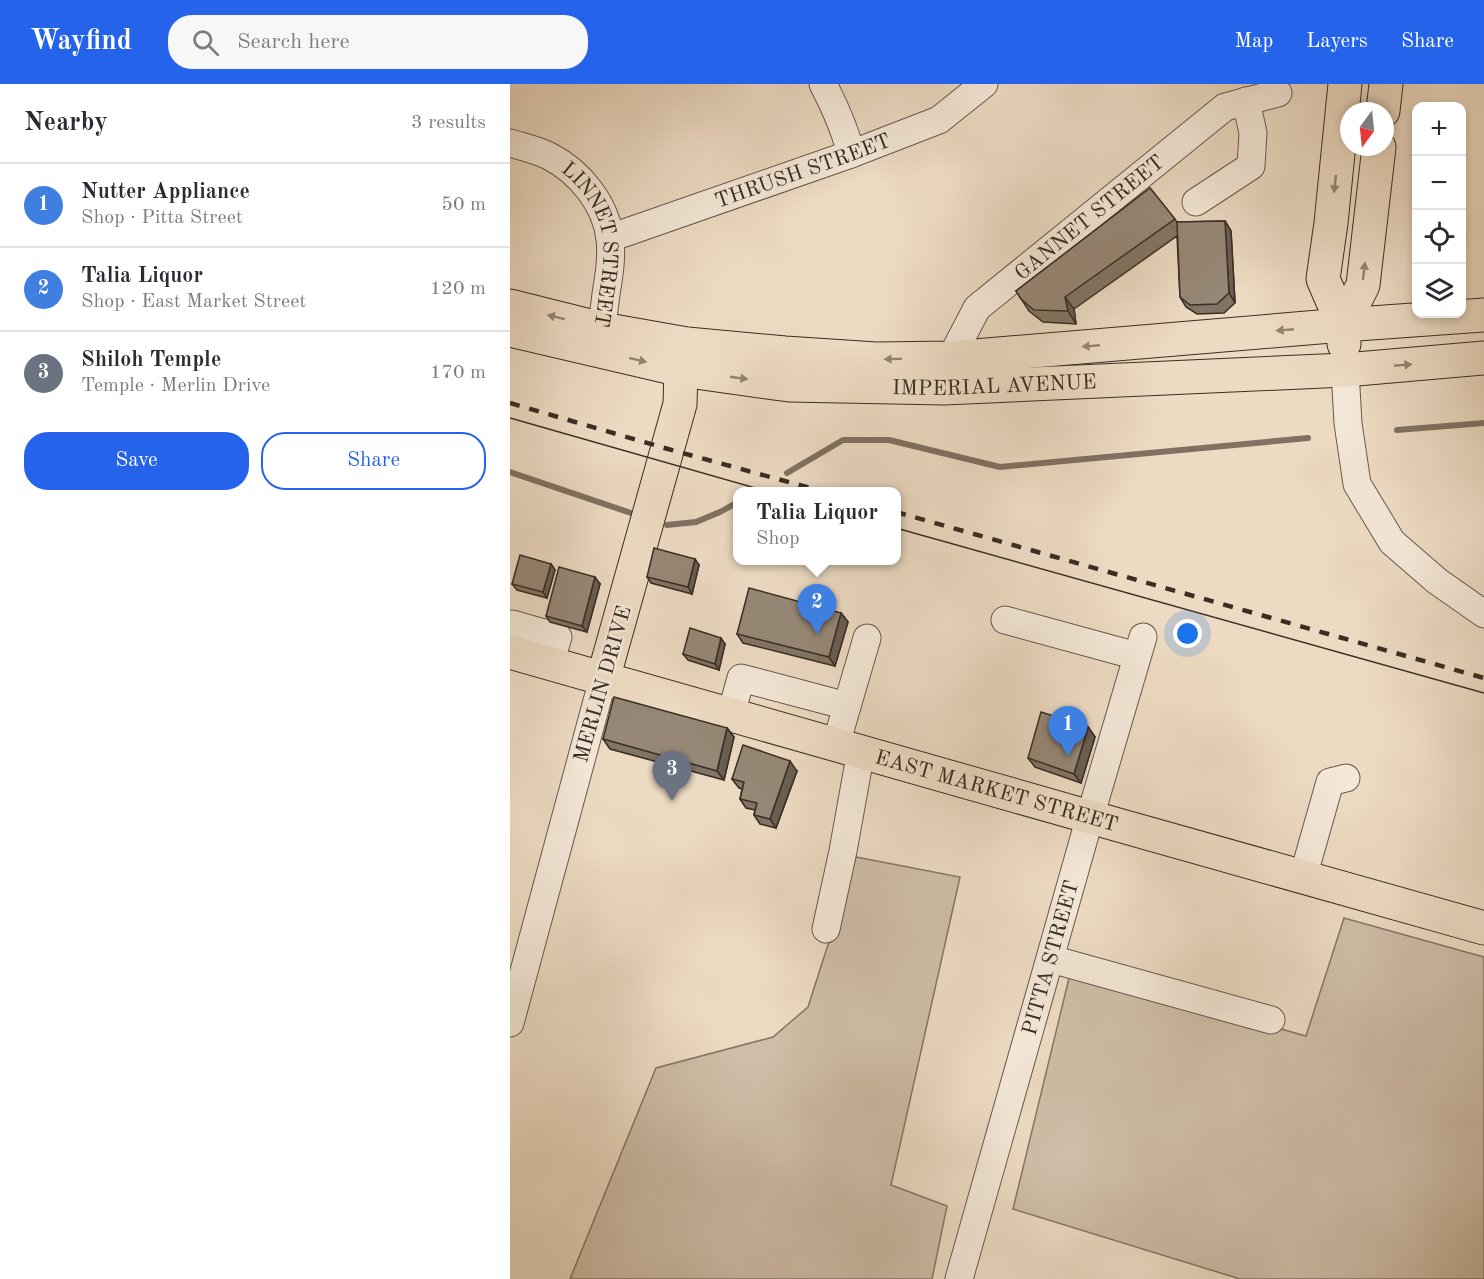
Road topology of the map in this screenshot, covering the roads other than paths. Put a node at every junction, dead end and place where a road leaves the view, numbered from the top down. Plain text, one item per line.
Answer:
1 (823, 84) edge
2 (984, 84) edge
3 (1345, 84) edge
4 (1386, 84) edge
5 (1278, 93) dead end
6 (1384, 102) edge
7 (1236, 104) junction
8 (510, 143) edge
9 (851, 154) junction
10 (1378, 156) edge
11 (1196, 202) dead end
12 (610, 238) junction
13 (510, 306) edge
14 (1484, 315) edge
15 (1343, 325) junction
16 (510, 330) edge
17 (599, 339) junction
18 (684, 357) junction
19 (1484, 358) edge
20 (1345, 369) junction
21 (947, 373) junction
22 (1477, 609) edge
23 (1005, 620) dead end
24 (510, 632) edge
25 (867, 638) dead end
26 (603, 679) junction
27 (847, 706) junction
28 (731, 714) junction
29 (848, 747) junction
30 (1346, 778) dead end
31 (1090, 817) junction
32 (1303, 876) junction
33 (1484, 928) edge
34 (826, 929) dead end
35 (1051, 959) junction
36 (1271, 1020) dead end
37 (510, 1023) edge
38 (960, 1279) edge

1 - 9 street
2 - 9 street, THRUSH STREET
3 -> 15 main road
4 - 6 main road
5 - 7 street, GANNET STREET
7 - 11 street
7 - 21 street, GANNET STREET
8 - 12 street, LINNET STREET
9 - 12 street, THRUSH STREET
15 -> 10 main road
12 - 17 street, LINNET STREET
17 -> 13 main road, IMPERIAL AVENUE
14 - 15 main road, IMPERIAL AVENUE
15 - 20 main road
15 -> 21 main road, IMPERIAL AVENUE
16 - 17 main road, IMPERIAL AVENUE
17 - 18 main road, IMPERIAL AVENUE
18 - 21 main road, IMPERIAL AVENUE
18 - 26 main road, MERLIN DRIVE
20 -> 19 main road, IMPERIAL AVENUE
20 - 21 main road, IMPERIAL AVENUE
20 - 22 street
23 - 31 street, PITTA STREET
24 - 26 main road, EAST MARKET STREET
25 - 27 street
26 - 28 main road, EAST MARKET STREET
26 - 37 street, MERLIN DRIVE
27 - 28 street
27 - 29 street
28 - 29 main road, EAST MARKET STREET
29 - 31 main road, EAST MARKET STREET
29 - 34 street
30 - 32 street
31 - 32 main road, EAST MARKET STREET
31 - 35 street, PITTA STREET
32 - 33 main road, EAST MARKET STREET
35 - 36 street
35 - 38 street, PITTA STREET

